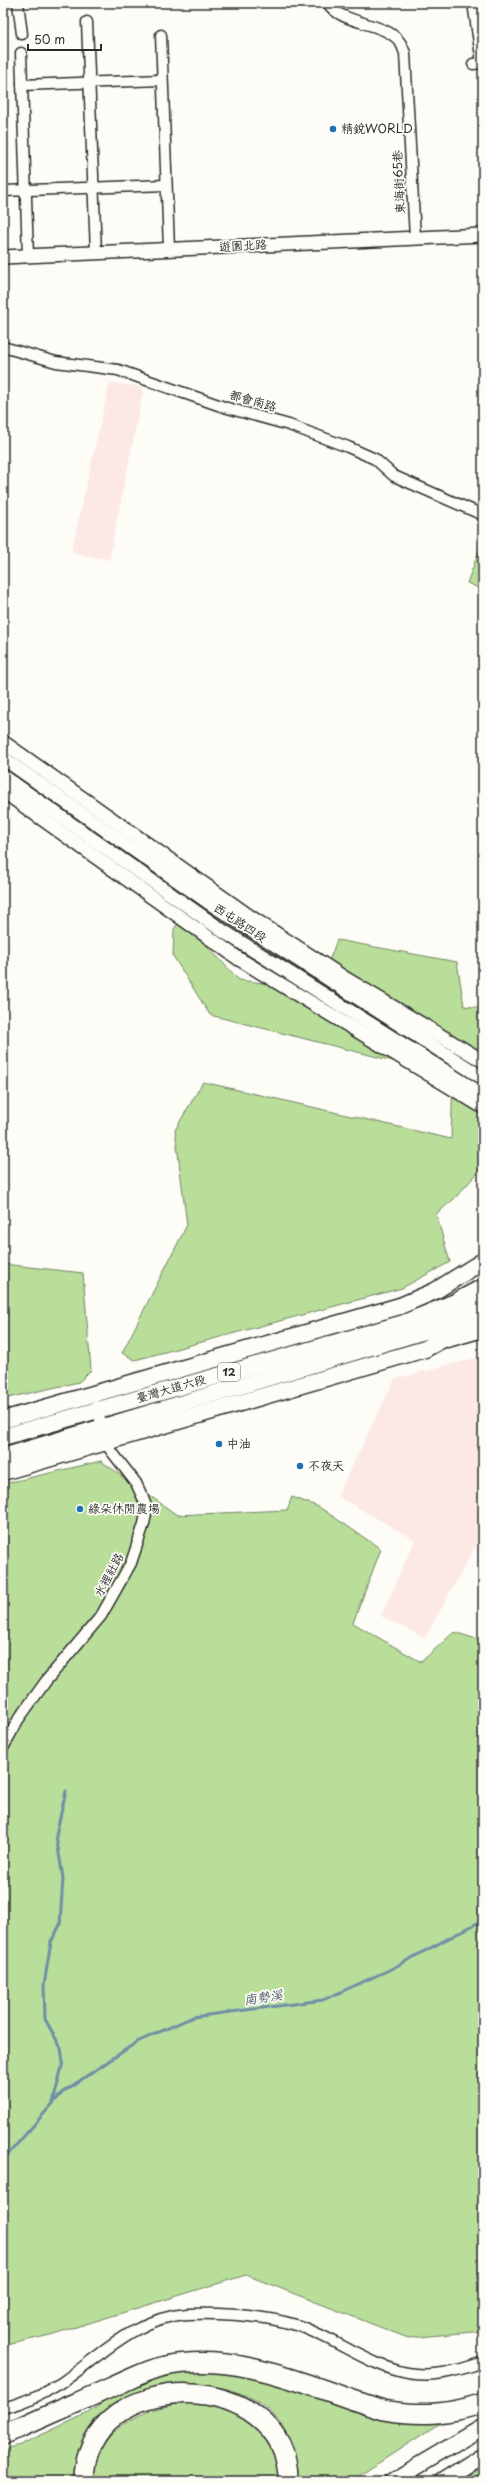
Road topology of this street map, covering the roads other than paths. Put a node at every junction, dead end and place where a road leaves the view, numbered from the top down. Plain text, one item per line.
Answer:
1 (18, 3) edge
2 (328, 3) edge
3 (473, 3) edge
4 (87, 22) dead end
5 (22, 34) dead end
6 (161, 35) dead end
7 (21, 53) dead end
8 (473, 64) dead end
9 (162, 80) junction
10 (90, 83) junction
11 (22, 85) junction
12 (166, 185) junction
13 (93, 188) junction
14 (26, 190) junction
15 (3, 191) edge
16 (483, 234) edge
17 (414, 238) junction
18 (169, 249) junction
19 (96, 253) junction
20 (28, 256) junction
21 (3, 257) edge
22 (3, 347) edge
23 (483, 515) edge
24 (3, 742) edge
25 (3, 758) edge
26 (3, 776) edge
27 (3, 791) edge
28 (252, 918) junction
29 (223, 931) junction
30 (306, 967) junction
31 (294, 991) junction
32 (483, 1061) edge
33 (483, 1078) edge
34 (483, 1095) edge
35 (483, 1107) edge
36 (483, 1261) edge
37 (483, 1287) edge
38 (483, 1300) edge
39 (483, 1317) edge
40 (483, 1332) edge
41 (425, 1349) junction
42 (95, 1403) junction
43 (3, 1420) edge
44 (104, 1436) junction
45 (3, 1437) edge
46 (3, 1456) edge
47 (3, 1472) edge
48 (3, 1748) edge
49 (483, 2362) edge
50 (483, 2403) edge
51 (3, 2408) edge
52 (483, 2428) edge
53 (3, 2434) edge
54 (483, 2455) edge
55 (84, 2481) edge
56 (288, 2481) edge
57 (392, 2481) edge
58 (442, 2481) edge

1 - 5 street
2 - 17 street, 東海街65巷
3 - 8 street
4 - 10 street
6 - 9 street
7 - 11 street
9 - 10 street
9 - 12 street
10 - 11 street
10 - 13 street
11 - 14 street
12 - 13 street
12 - 18 street
13 - 14 street
13 - 19 street
14 - 15 street
14 - 20 street
16 - 17 street, 遊園北路
17 - 18 street, 遊園北路
18 - 19 street, 遊園北路
19 - 20 street, 遊園北路
20 - 21 street, 遊園北路
22 - 23 street, 都會南路
24 - 28 street, 西屯路四段
25 - 30 street, 西屯路四段
26 - 29 street, 西屯路四段
27 - 31 street
28 - 30 street
28 - 32 street, 西屯路四段
29 - 31 street
29 - 34 street, 西屯路四段
30 - 33 street, 西屯路四段
31 - 35 street
36 - 42 main road, 臺灣大道六段 / 12
37 - 42 main road, 臺灣大道六段 / 12
38 - 44 main road, 臺灣大道六段 / 12
39 - 41 main road, 12
40 - 41 street
41 - 44 main road, 臺灣大道六段 / 12
42 - 43 main road, 臺灣大道六段 / 12
42 - 44 street, 水裡社路
42 - 45 main road, 臺灣大道六段 / 12
44 - 46 main road, 臺灣大道六段 / 12
44 - 47 main road, 臺灣大道六段 / 12
44 - 48 street, 水裡社路
49 - 51 street
50 - 53 highway
52 - 57 main road
54 - 58 main road
55 - 56 highway

